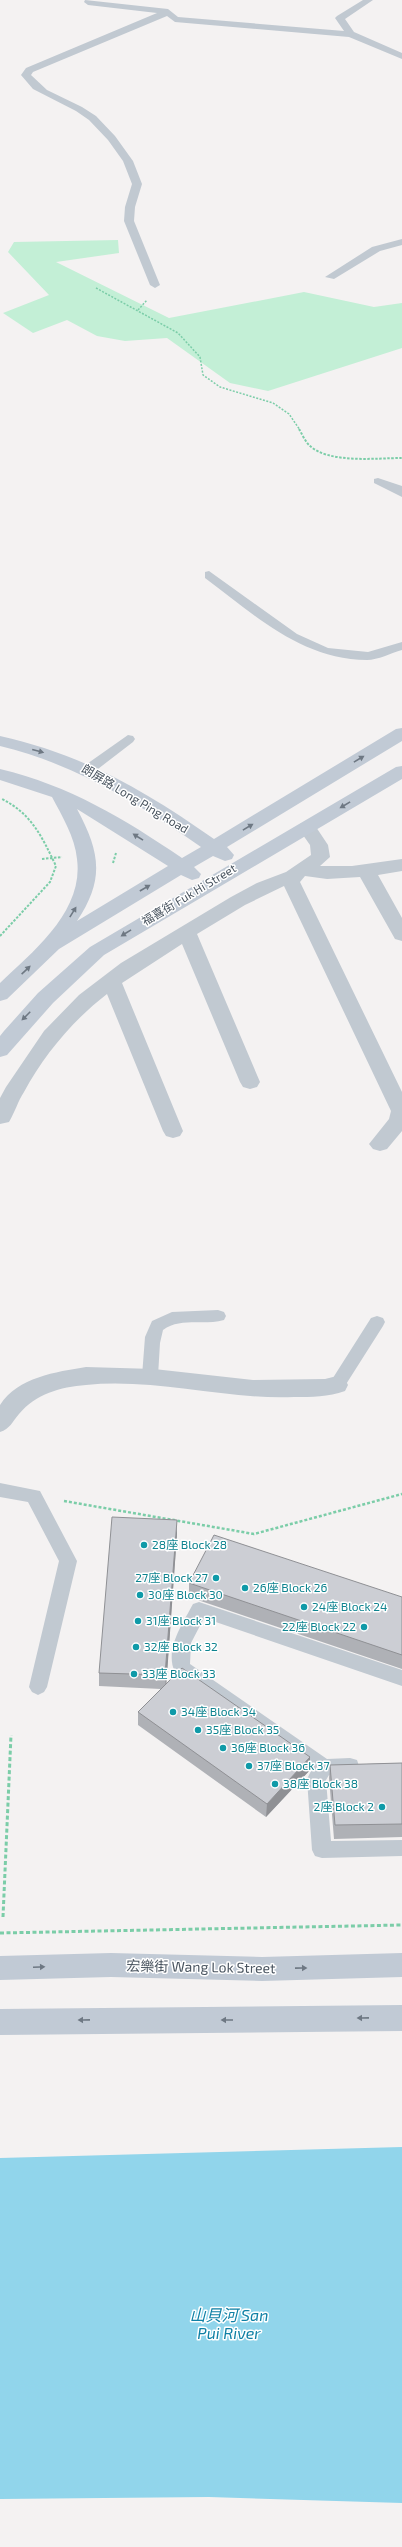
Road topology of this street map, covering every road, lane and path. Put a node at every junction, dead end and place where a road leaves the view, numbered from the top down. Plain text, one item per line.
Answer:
1 (369, 0) edge
2 (88, 2) dead end
3 (168, 12) junction
4 (351, 34) junction
5 (402, 56) edge
6 (402, 242) edge
7 (330, 277) dead end
8 (155, 285) dead end
9 (96, 288) dead end
10 (402, 458) edge
11 (378, 481) dead end
12 (402, 494) edge
13 (209, 575) dead end
14 (402, 646) edge
15 (402, 732) edge
16 (128, 739) dead end
17 (0, 741) edge
18 (89, 769) junction
19 (402, 771) edge
20 (0, 774) edge
21 (59, 793) junction
22 (0, 798) edge
23 (307, 828) junction
24 (214, 847) junction
25 (61, 857) dead end
26 (52, 858) junction
27 (42, 859) dead end
28 (240, 865) junction
29 (402, 865) edge
30 (182, 867) junction
31 (367, 872) junction
32 (298, 873) junction
33 (207, 885) junction
34 (187, 933) junction
35 (402, 935) edge
36 (0, 936) edge
37 (52, 945) junction
38 (111, 981) junction
39 (0, 994) edge
40 (0, 1050) edge
41 (250, 1082) dead end
42 (2, 1117) dead end
43 (173, 1131) dead end
44 (380, 1144) dead end
45 (218, 1316) dead end
46 (377, 1322) dead end
47 (150, 1376) junction
48 (336, 1385) joint
49 (0, 1423) edge
50 (0, 1490) edge
51 (402, 1494) edge
52 (34, 1496) junction
53 (402, 1678) edge
54 (38, 1687) dead end
55 (11, 1735) dead end
56 (371, 1766) edge
57 (324, 1767) junction
58 (402, 1848) edge
59 (3, 1917) dead end
60 (402, 1925) edge
61 (0, 1933) edge
62 (402, 1965) edge
63 (0, 1968) edge
64 (402, 2018) edge
65 (0, 2022) edge

1 - 4 lane
2 - 3 lane
3 - 4 lane
3 - 8 lane
4 - 5 lane
6 - 7 lane
9 - 10 path
11 - 12 lane
13 - 14 lane
24 -> 15 main road
16 - 18 lane
17 -> 18 main road, 朗屏路 Long Ping Road
18 - 24 main road, 朗屏路 Long Ping Road
19 -> 23 main road, 福喜街 Fuk Hi Street
20 - 21 main road
30 -> 21 main road
37 -> 21 main road
22 - 26 path
23 - 28 main road, 福喜街 Fuk Hi Street
23 - 32 street
24 - 28 main road, 朗屏路 Long Ping Road
24 - 30 main road
25 - 26 path
26 - 27 path
26 - 36 path
28 - 33 main road, 福喜街 Fuk Hi Street
29 - 31 street
30 - 33 main road
37 -> 30 main road
31 - 32 street
31 - 35 street
32 - 34 street
32 - 44 street
33 -> 40 main road, 福喜街 Fuk Hi Street
34 - 38 street
34 - 41 street
39 -> 37 main road
38 - 42 street
38 - 43 street
45 - 47 lane
46 - 48 lane
47 - 48 street
47 - 49 street
50 - 52 lane
51 - 52 path
52 - 54 lane
53 - 57 lane
55 - 59 path
56 - 57 lane
57 - 58 lane
60 - 61 path
63 -> 62 main road, 宏樂街 Wang Lok Street
64 -> 65 main road

